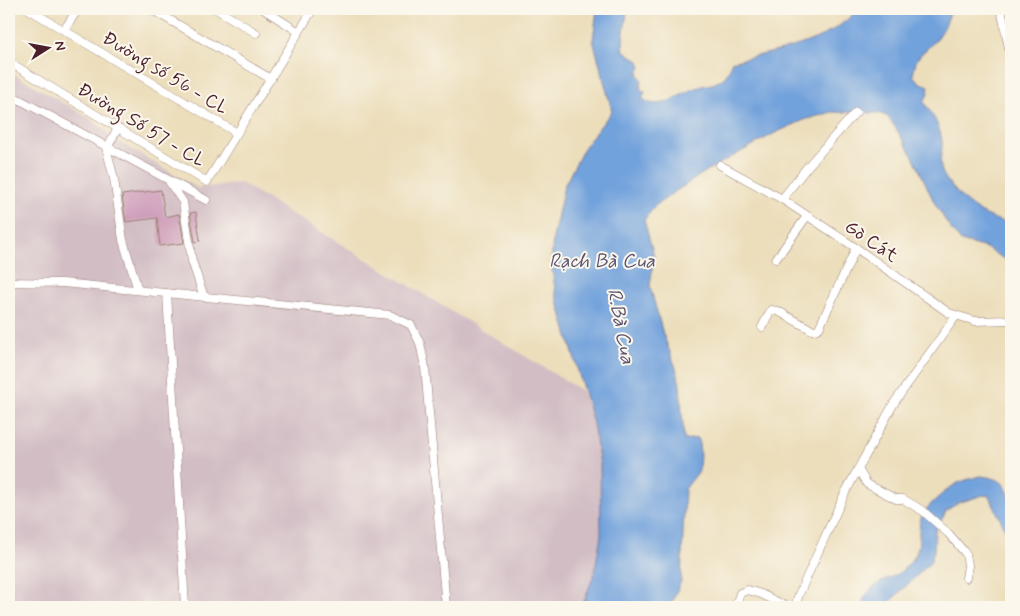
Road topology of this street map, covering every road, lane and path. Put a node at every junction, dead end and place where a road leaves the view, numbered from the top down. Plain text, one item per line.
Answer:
1 (28, 9) edge
2 (78, 9) edge
3 (151, 9) edge
4 (216, 9) edge
5 (263, 9) edge
6 (313, 9) edge
7 (1002, 12) edge
8 (1011, 14) edge
9 (64, 30) junction
10 (299, 32) junction
11 (256, 33) dead end
12 (1011, 58) edge
13 (9, 62) edge
14 (271, 79) junction
15 (9, 94) edge
16 (856, 112) dead end
17 (118, 128) junction
18 (237, 133) junction
19 (106, 147) junction
20 (720, 165) dead end
21 (169, 181) junction
22 (782, 199) junction
23 (206, 200) dead end
24 (807, 216) junction
25 (856, 248) junction
26 (776, 259) dead end
27 (9, 282) edge
28 (138, 290) junction
29 (167, 293) junction
30 (204, 297) junction
31 (956, 316) junction
32 (1011, 320) edge
33 (762, 327) dead end
34 (858, 470) junction
35 (966, 578) dead end
36 (185, 607) edge
37 (446, 607) edge
38 (735, 607) edge
39 (788, 607) edge
40 (795, 607) edge

1 - 9 street, Đường số 56 - CL
2 - 9 street
3 - 14 street
4 - 11 street
5 - 10 street
6 - 10 street
7 - 8 street
7 - 12 street
9 - 18 street, Đường số 56 - CL
10 - 14 street
13 - 17 street, Đường Số 57 - CL
14 - 18 street
15 - 19 street
16 - 22 street
17 - 18 street, Đường Số 57 - CL
17 - 19 street
19 - 21 street
19 - 28 street
20 - 22 street, Gò Cát
21 - 23 street
21 - 30 street
22 - 24 street, Gò Cát
24 - 25 street, Gò Cát
24 - 26 street
25 - 31 street, Gò Cát
25 - 33 street
27 - 28 street
28 - 29 street
29 - 30 street
29 - 36 street
30 - 37 street
31 - 32 street, Gò Cát
31 - 34 street
34 - 35 street
34 - 40 street
38 - 39 street

